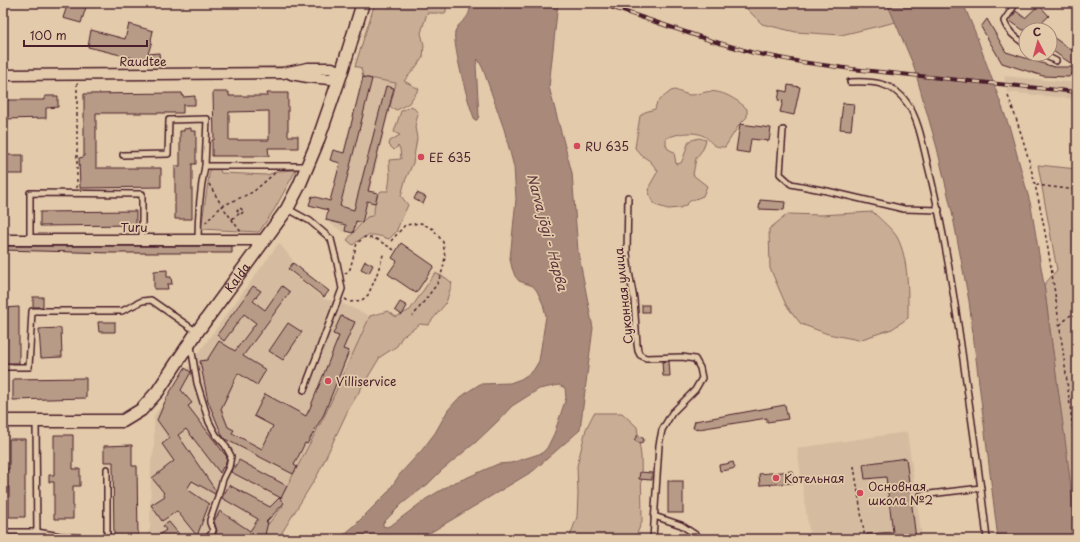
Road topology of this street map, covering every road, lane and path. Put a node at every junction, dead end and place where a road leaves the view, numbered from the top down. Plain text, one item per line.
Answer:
1 (363, 3) edge
2 (1016, 3) edge
3 (1018, 39) edge
4 (341, 74) junction
5 (3, 75) edge
6 (77, 75) junction
7 (850, 82) dead end
8 (1008, 96) dead end
9 (783, 130) dead end
10 (123, 155) dead end
11 (204, 166) junction
12 (278, 166) junction
13 (307, 166) junction
14 (202, 179) junction
15 (1036, 185) junction
16 (1077, 190) edge
17 (77, 194) junction
18 (628, 197) dead end
19 (222, 206) junction
20 (287, 209) junction
21 (939, 210) junction
22 (240, 213) dead end
23 (232, 219) junction
24 (198, 236) junction
25 (3, 240) edge
26 (30, 240) junction
27 (142, 240) junction
28 (243, 240) junction
29 (265, 240) junction
30 (390, 241) dead end
31 (396, 251) dead end
32 (384, 252) dead end
33 (340, 277) junction
34 (340, 297) junction
35 (1077, 309) edge
36 (413, 316) dead end
37 (1060, 325) junction
38 (197, 332) junction
39 (190, 343) junction
40 (3, 367) edge
41 (304, 390) dead end
42 (3, 421) edge
43 (36, 421) junction
44 (1077, 460) edge
45 (854, 466) dead end
46 (107, 469) dead end
47 (981, 488) junction
48 (921, 494) dead end
49 (654, 516) junction
50 (3, 532) edge
51 (37, 532) junction
52 (74, 538) edge
53 (37, 539) edge
54 (207, 539) edge
55 (653, 539) edge
56 (702, 539) edge
57 (865, 539) edge
58 (987, 539) edge

1 - 4 street, Kalda
2 - 3 lane
4 - 6 street, Raudtee
4 - 13 street, Kalda
5 - 6 street, Raudtee
6 - 17 path
7 - 21 lane
8 - 15 path
9 - 21 lane
10 - 11 lane
11 - 12 lane
11 - 14 lane
12 - 13 lane
12 - 19 path
13 - 20 street, Kalda
14 - 19 path
14 - 24 lane
15 - 16 path
15 - 37 path
17 - 26 lane
17 - 27 lane
18 - 49 lane, Суконная улица
19 - 23 path
19 - 24 path
20 - 29 street, Kalda
20 - 33 lane
21 - 47 lane
22 - 23 path
23 - 28 path
24 - 27 street, Turu
24 - 28 street, Turu
25 - 26 street, Turu
26 - 27 street, Turu
28 - 29 street, Turu
29 - 38 street, Kalda
30 - 36 path
31 - 33 path, bridge
32 - 34 path
33 - 34 lane
34 - 41 lane
35 - 37 path
37 - 44 path
38 - 39 street, Kalda
38 - 40 lane
39 - 43 street, Kalda
39 - 54 lane
42 - 43 street, Kalda
43 - 51 lane
45 - 57 path
46 - 52 lane
47 - 48 lane
47 - 58 lane
49 - 55 lane, Суконная улица
49 - 56 lane
50 - 51 lane
51 - 52 lane
51 - 53 lane

